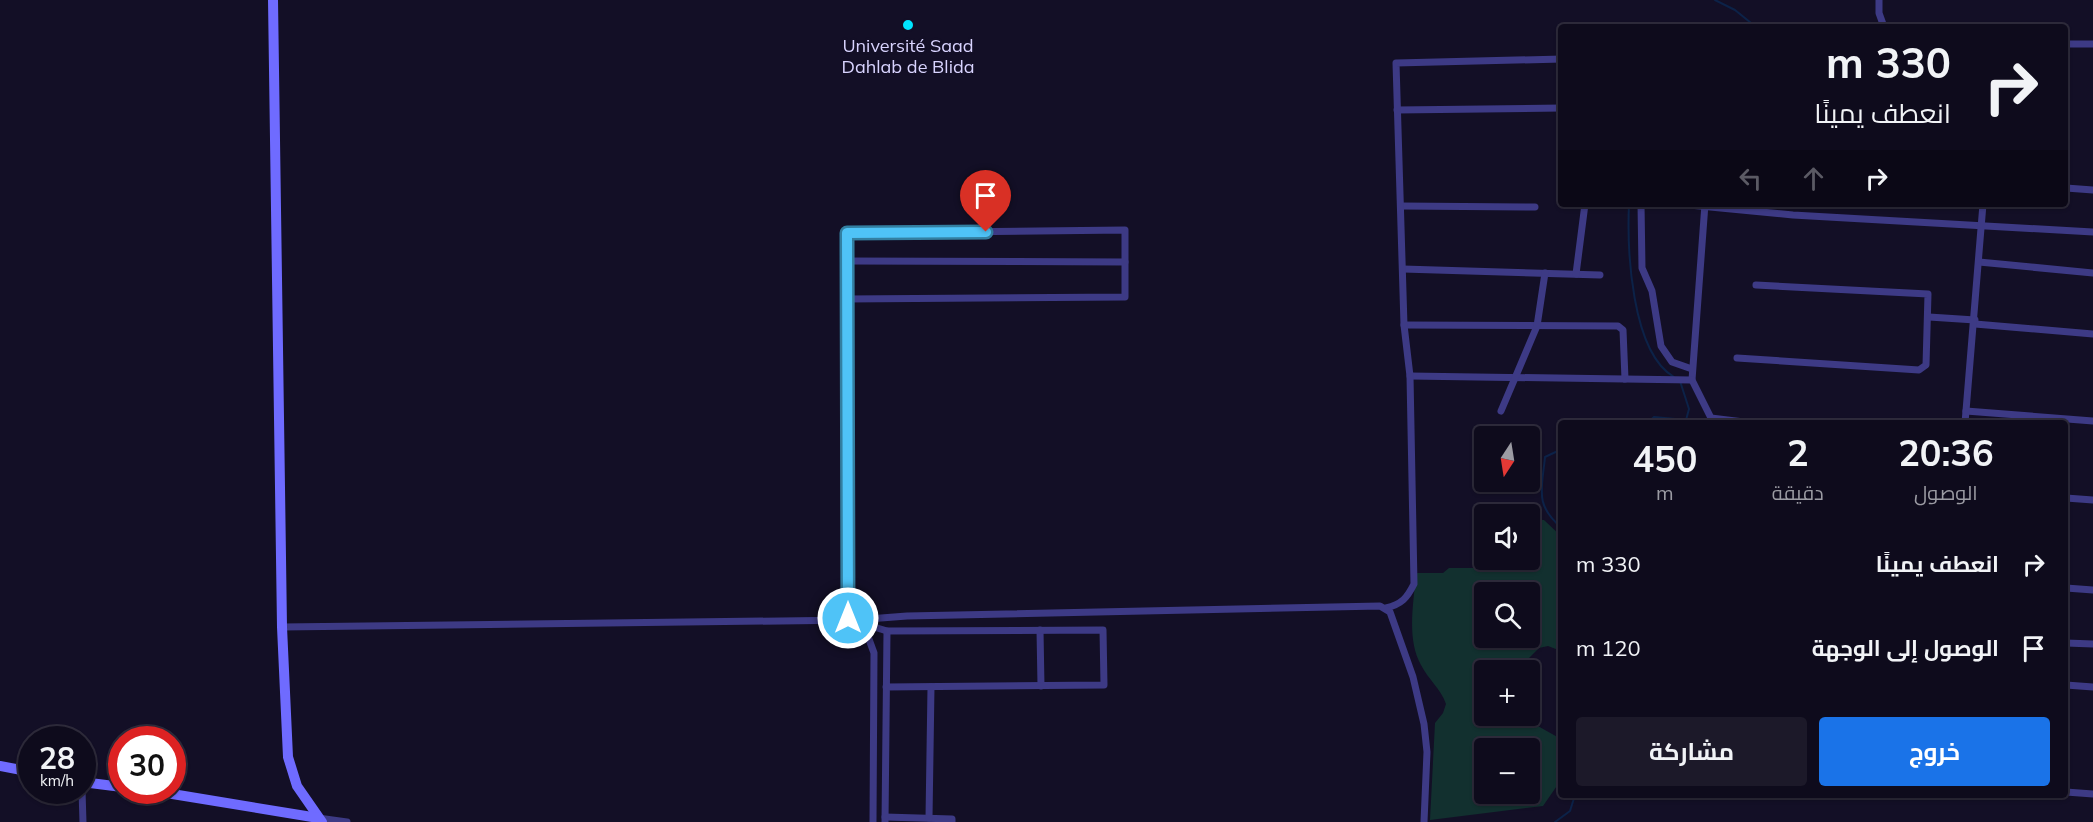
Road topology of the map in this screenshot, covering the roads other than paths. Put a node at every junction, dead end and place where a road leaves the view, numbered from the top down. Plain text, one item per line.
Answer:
1 (273, 0) edge
2 (1879, 0) edge
3 (1883, 24) edge
4 (2068, 44) edge
5 (2093, 44) edge
6 (1558, 59) edge
7 (1558, 108) edge
8 (1397, 110) junction
9 (2068, 188) edge
10 (2093, 190) edge
11 (1401, 206) junction
12 (1535, 207) dead end
13 (1585, 207) edge
14 (1641, 207) edge
15 (1704, 207) edge
16 (1729, 207) edge
17 (1983, 207) edge
18 (1981, 227) junction
19 (2093, 232) edge
20 (847, 261) junction
21 (1125, 262) junction
22 (1979, 262) junction
23 (1402, 269) junction
24 (1545, 273) junction
25 (2093, 273) edge
26 (1576, 274) junction
27 (1600, 275) dead end
28 (1756, 285) dead end
29 (846, 299) junction
30 (1929, 317) junction
31 (1975, 322) junction
32 (1404, 325) junction
33 (1537, 326) junction
34 (2093, 334) edge
35 (1737, 358) dead end
36 (1692, 369) junction
37 (1410, 376) junction
38 (1515, 377) junction
39 (1625, 379) junction
40 (1692, 380) junction
41 (1501, 411) dead end
42 (1966, 411) junction
43 (1727, 420) edge
44 (1965, 420) edge
45 (2093, 421) edge
46 (2068, 498) edge
47 (2093, 500) edge
48 (2068, 588) edge
49 (2093, 590) edge
50 (1386, 608) junction
51 (851, 619) junction
52 (875, 623) junction
53 (282, 627) junction
54 (1040, 630) junction
55 (866, 631) junction
56 (887, 631) junction
57 (2068, 643) edge
58 (2093, 644) edge
59 (2068, 685) edge
60 (1041, 686) junction
61 (886, 687) junction
62 (931, 687) junction
63 (2093, 687) edge
64 (0, 766) edge
65 (18, 769) edge
66 (2068, 792) edge
67 (2093, 794) edge
68 (186, 797) edge
69 (82, 804) edge
70 (929, 818) junction
71 (320, 820) edge
72 (885, 820) edge
73 (83, 822) edge
74 (347, 822) edge
75 (873, 822) edge
76 (952, 822) edge
77 (1424, 822) edge

1 - 53 street
2 - 3 street
4 - 5 street
6 - 8 street
7 - 8 street
8 - 11 street
9 - 10 street
11 - 12 street
11 - 23 street
13 - 26 street
14 - 36 street
15 - 36 street
16 - 18 street
17 - 18 street
18 - 19 street
18 - 22 street
20 - 21 street
20 - 21 street
20 - 29 street
21 - 29 street
22 - 25 street
22 - 31 street
23 - 24 street
23 - 32 street
24 - 26 street
24 - 33 street
26 - 27 street
28 - 30 street
29 - 51 street
30 - 31 street
30 - 35 street
31 - 34 street
31 - 42 street
32 - 33 street
32 - 37 street
33 - 38 street
33 - 39 street
36 - 40 street
37 - 38 street
37 - 50 street
38 - 39 street
38 - 41 street
39 - 40 street
40 - 43 street
42 - 44 street
42 - 45 street
46 - 47 street
48 - 49 street
50 - 52 street
50 - 77 street
51 - 52 street
51 - 53 street
51 - 55 street
52 - 55 street
52 - 56 street
53 - 71 street
54 - 56 street
54 - 60 street
54 - 60 street
55 - 75 street
56 - 61 street
57 - 58 street
59 - 63 street
60 - 62 street
61 - 62 street
61 - 72 street
62 - 70 street
64 - 65 street
66 - 67 street
68 - 71 street
69 - 73 street
70 - 72 street
70 - 76 street
71 - 74 street

